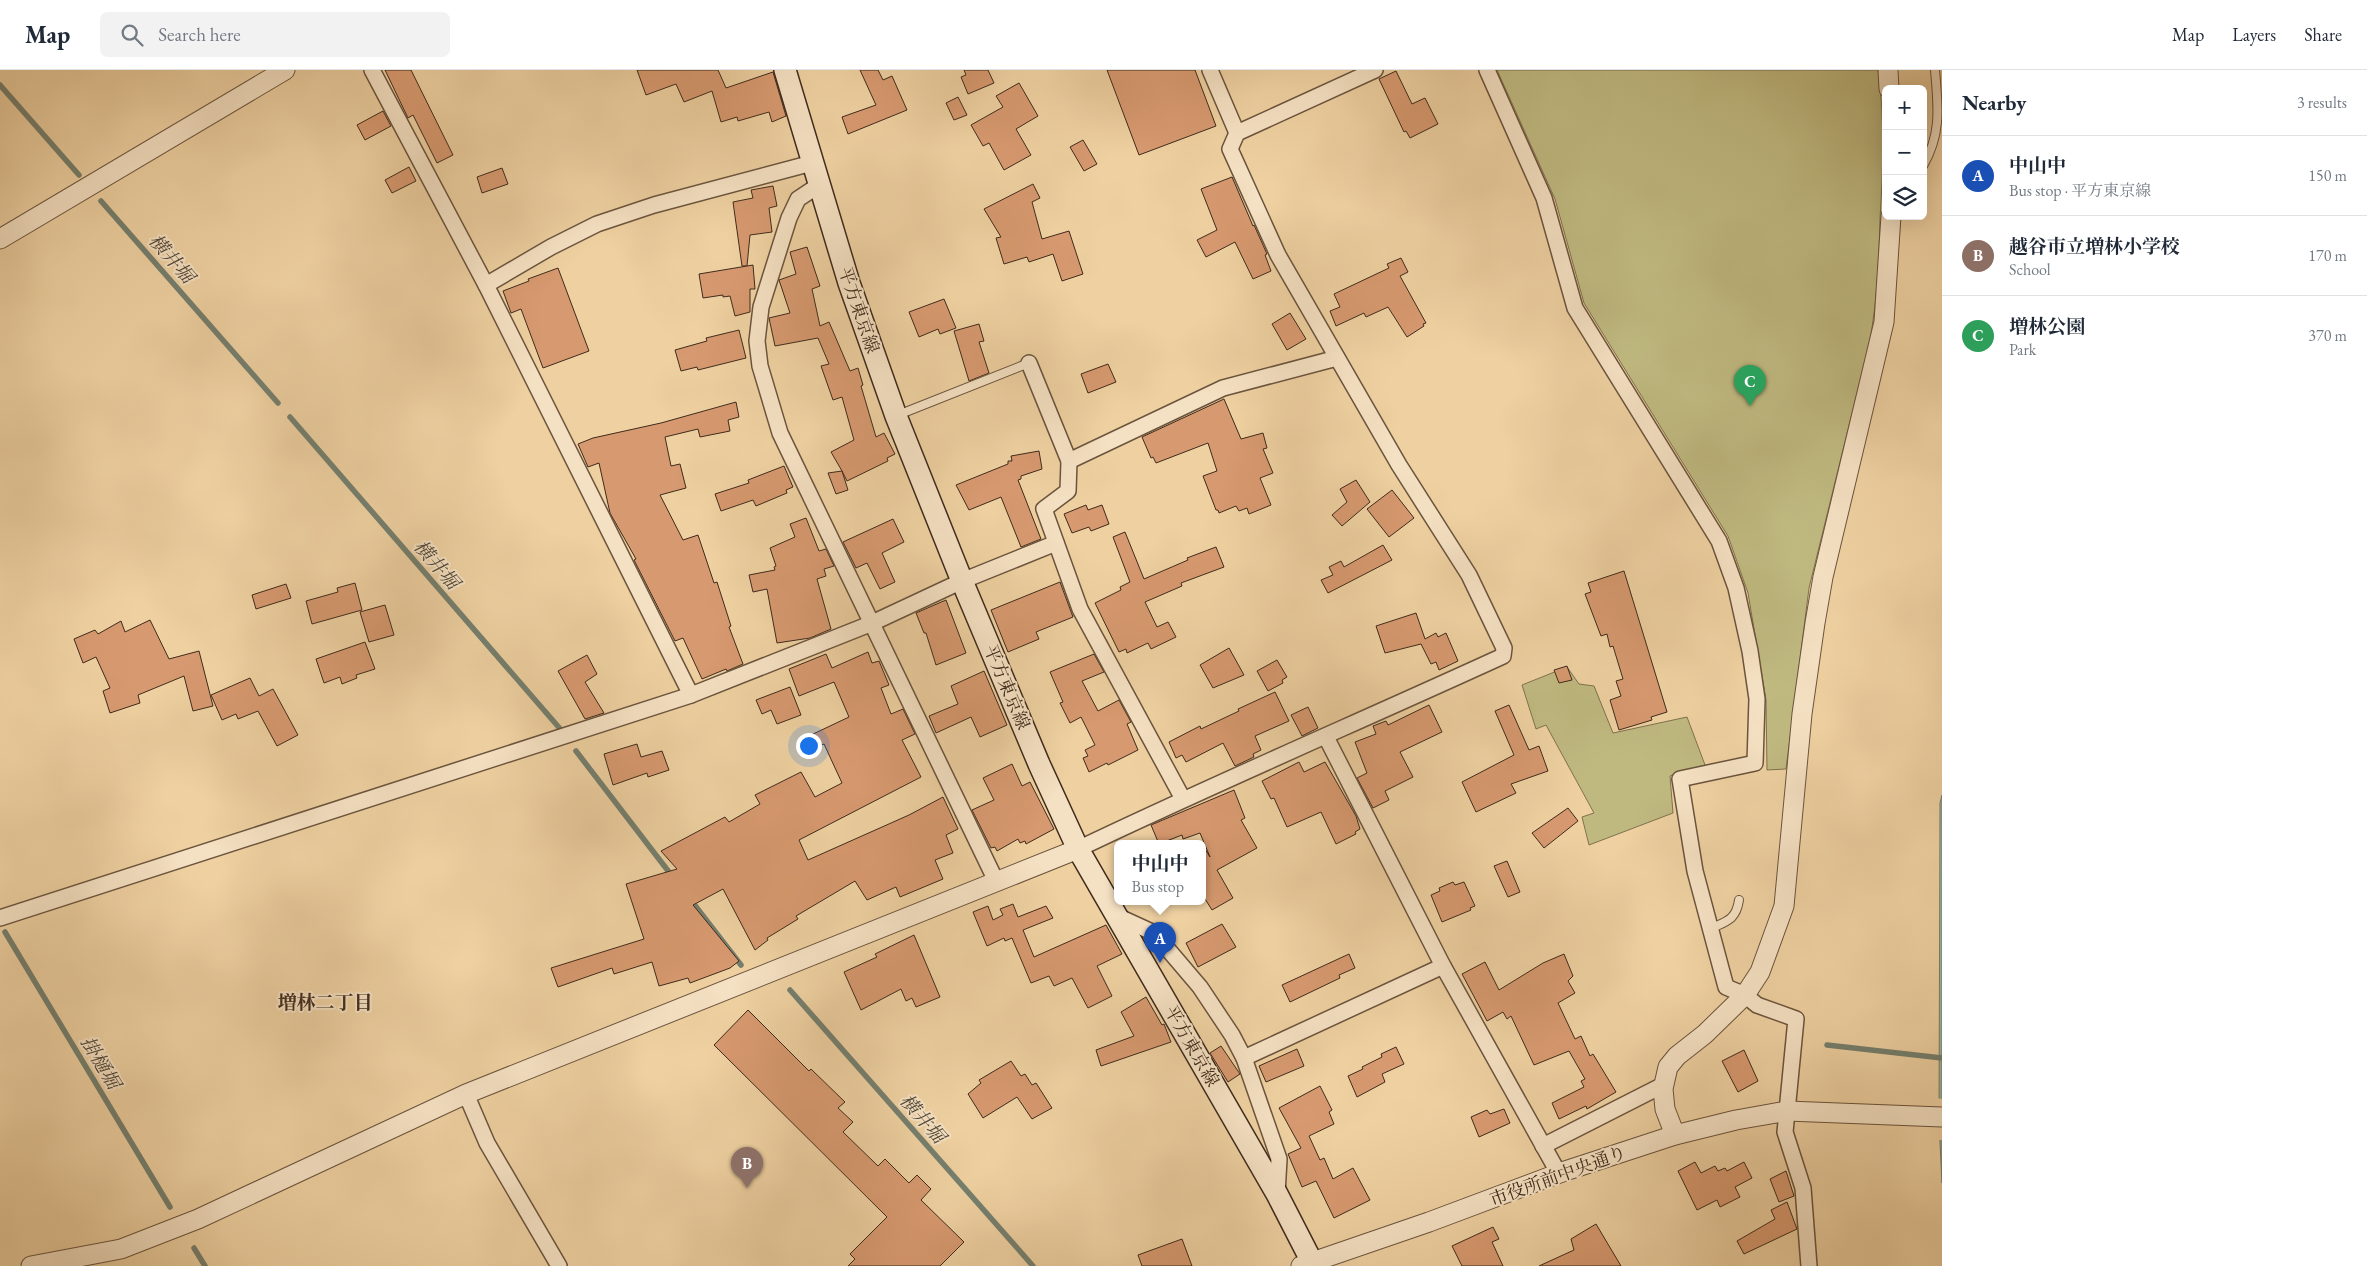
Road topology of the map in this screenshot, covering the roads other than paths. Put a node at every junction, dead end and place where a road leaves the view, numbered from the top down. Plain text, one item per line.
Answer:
1 (285, 70) edge
2 (372, 70) edge
3 (785, 70) edge
4 (1210, 70) edge
5 (1374, 70) edge
6 (1487, 70) edge
7 (1888, 70) edge
8 (1935, 70) edge
9 (1889, 85) edge
10 (1236, 133) junction
11 (1927, 158) edge
12 (812, 163) junction
13 (819, 185) junction
14 (1891, 220) edge
15 (0, 239) edge
16 (486, 285) junction
17 (1337, 358) junction
18 (1029, 363) joint
19 (896, 416) junction
20 (1069, 461) junction
21 (1056, 543) junction
22 (962, 581) junction
23 (870, 624) junction
24 (691, 695) junction
25 (1326, 737) junction
26 (1183, 799) junction
27 (1078, 848) junction
28 (996, 881) junction
29 (1739, 900) dead end
30 (1117, 916) junction
31 (0, 918) edge
32 (1710, 929) junction
33 (1443, 966) junction
34 (1745, 995) junction
35 (1244, 1058) junction
36 (1665, 1084) junction
37 (466, 1094) junction
38 (1787, 1111) junction
39 (1942, 1117) edge
40 (1675, 1135) junction
41 (1543, 1146) junction
42 (1559, 1174) junction
43 (1277, 1194) junction
44 (1309, 1265) edge
45 (31, 1266) edge
46 (559, 1266) edge
47 (1810, 1266) edge

1 - 15 street
2 - 16 street
3 - 12 main road, 平方東京線
4 - 10 street
5 - 10 street
6 - 32 street
7 - 9 street
8 - 11 lane
10 - 17 street
12 - 13 main road, 平方東京線
12 - 16 street
13 - 19 main road, 平方東京線
13 - 23 street
14 - 34 street
16 - 24 street
17 - 20 street
17 - 25 street
18 - 19 lane
18 - 20 street
19 - 22 main road, 平方東京線
20 - 21 street
21 - 22 street
21 - 26 street
22 - 23 street
22 - 27 main road, 平方東京線
23 - 24 street
23 - 28 street
24 - 31 street
25 - 26 street
25 - 33 street
26 - 27 street
27 - 28 street
27 - 30 main road, 平方東京線
28 - 37 street
29 - 32 lane
30 - 35 street
30 - 43 main road, 平方東京線
32 - 34 street
33 - 35 street
33 - 41 street
34 - 36 street
34 - 38 street
35 - 43 street
36 - 40 street
36 - 41 street
37 - 45 street
37 - 46 street
38 - 39 street, 市役所前中央通り
38 - 40 street, 市役所前中央通り
38 - 47 street
40 - 42 street, 市役所前中央通り
41 - 42 street
42 - 44 street, 市役所前中央通り
43 - 44 main road, 平方東京線

